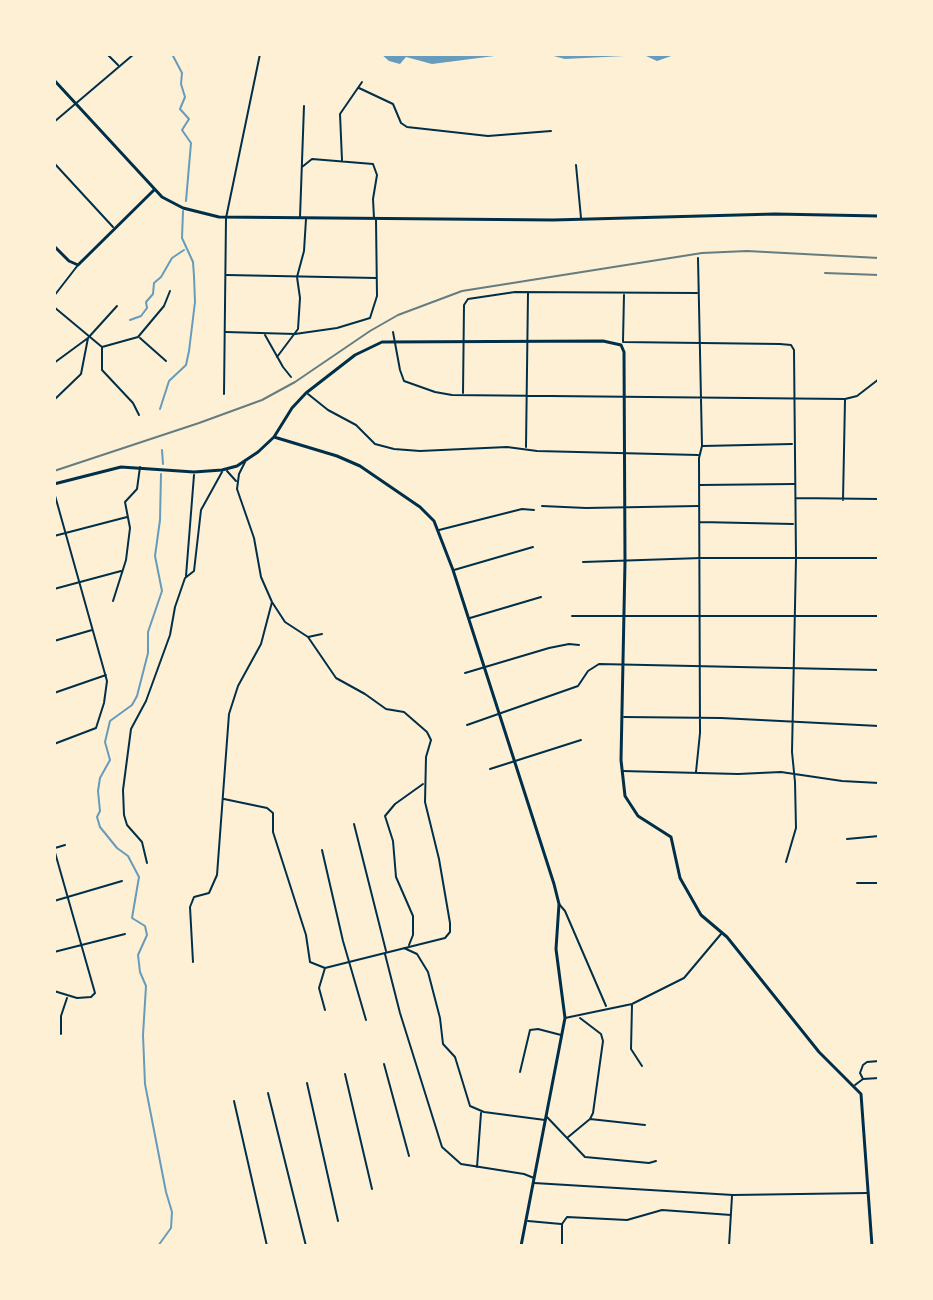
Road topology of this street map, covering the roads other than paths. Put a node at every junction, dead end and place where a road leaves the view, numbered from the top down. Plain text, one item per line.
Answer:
1 (107, 54) edge
2 (134, 54) edge
3 (260, 54) edge
4 (119, 66) junction
5 (54, 80) edge
6 (362, 82) dead end
7 (359, 88) junction
8 (76, 104) junction
9 (304, 106) dead end
10 (54, 122) edge
11 (551, 131) dead end
12 (341, 161) junction
13 (54, 163) edge
14 (576, 165) dead end
15 (302, 167) junction
16 (154, 190) junction
17 (879, 216) edge
18 (226, 218) junction
19 (374, 218) junction
20 (300, 219) junction
21 (306, 219) junction
22 (581, 219) junction
23 (114, 228) junction
24 (54, 246) edge
25 (698, 258) dead end
26 (78, 265) junction
27 (226, 275) junction
28 (297, 277) junction
29 (377, 278) junction
30 (170, 291) dead end
31 (528, 292) junction
32 (624, 293) junction
33 (698, 293) junction
34 (54, 296) edge
35 (117, 306) dead end
36 (54, 307) edge
37 (225, 332) junction
38 (393, 332) dead end
39 (295, 334) junction
40 (265, 335) junction
41 (138, 337) junction
42 (88, 338) junction
43 (395, 340) junction
44 (464, 341) junction
45 (527, 341) junction
46 (698, 342) junction
47 (622, 344) junction
48 (102, 347) junction
49 (277, 357) junction
50 (166, 361) dead end
51 (54, 363) edge
52 (291, 377) dead end
53 (879, 379) edge
54 (306, 393) junction
55 (224, 394) dead end
56 (463, 394) junction
57 (527, 395) junction
58 (624, 396) junction
59 (700, 397) junction
60 (795, 398) junction
61 (845, 399) junction
62 (54, 400) edge
63 (139, 415) dead end
64 (274, 437) junction
65 (794, 444) junction
66 (702, 446) junction
67 (526, 448) junction
68 (624, 453) junction
69 (699, 455) junction
70 (246, 460) junction
71 (140, 467) junction
72 (224, 470) junction
73 (194, 472) junction
74 (237, 482) junction
75 (54, 484) edge
76 (795, 484) junction
77 (700, 485) junction
78 (54, 492) edge
79 (795, 498) junction
80 (879, 499) edge
81 (843, 500) junction
82 (542, 506) dead end
83 (624, 506) junction
84 (699, 506) junction
85 (534, 510) dead end
86 (128, 517) junction
87 (700, 522) junction
88 (795, 524) junction
89 (438, 530) junction
90 (65, 531) junction
91 (54, 536) edge
92 (533, 547) dead end
93 (701, 558) junction
94 (796, 558) junction
95 (879, 558) edge
96 (583, 562) dead end
97 (625, 562) junction
98 (453, 570) junction
99 (122, 571) junction
100 (186, 577) junction
101 (79, 580) junction
102 (54, 589) edge
103 (541, 597) dead end
104 (113, 601) dead end
105 (272, 602) junction
106 (795, 615) junction
107 (572, 616) dead end
108 (700, 616) junction
109 (879, 616) edge
110 (624, 617) junction
111 (469, 619) junction
112 (93, 630) junction
113 (322, 634) dead end
114 (308, 637) junction
115 (54, 641) edge
116 (579, 645) dead end
117 (484, 667) junction
118 (623, 667) junction
119 (699, 668) junction
120 (793, 669) junction
121 (879, 670) edge
122 (465, 673) dead end
123 (107, 674) junction
124 (54, 693) edge
125 (499, 714) junction
126 (623, 717) junction
127 (699, 718) junction
128 (792, 723) junction
129 (467, 725) dead end
130 (879, 726) edge
131 (581, 740) dead end
132 (54, 744) edge
133 (514, 761) junction
134 (490, 769) dead end
135 (622, 771) junction
136 (696, 772) junction
137 (794, 773) junction
138 (879, 783) edge
139 (424, 784) junction
140 (223, 799) junction
141 (354, 824) dead end
142 (879, 836) edge
143 (847, 839) dead end
144 (65, 845) dead end
145 (54, 849) edge
146 (322, 850) dead end
147 (786, 862) dead end
148 (147, 863) dead end
149 (122, 881) dead end
150 (857, 883) dead end
151 (879, 883) edge
152 (68, 897) junction
153 (54, 901) edge
154 (559, 904) junction
155 (722, 933) junction
156 (125, 934) dead end
157 (83, 945) junction
158 (406, 947) junction
159 (54, 952) edge
160 (386, 953) junction
161 (348, 961) junction
162 (193, 962) dead end
163 (325, 968) junction
164 (54, 991) edge
165 (68, 997) junction
166 (632, 1004) junction
167 (607, 1007) junction
168 (325, 1010) dead end
169 (579, 1017) junction
170 (565, 1018) junction
171 (366, 1020) dead end
172 (61, 1034) dead end
173 (562, 1035) junction
174 (879, 1061) edge
175 (384, 1064) dead end
176 (642, 1066) dead end
177 (520, 1072) dead end
178 (345, 1074) dead end
179 (879, 1078) edge
180 (863, 1079) junction
181 (307, 1083) dead end
182 (854, 1085) junction
183 (268, 1093) dead end
184 (234, 1101) dead end
185 (481, 1112) junction
186 (546, 1118) junction
187 (590, 1119) junction
188 (645, 1125) dead end
189 (567, 1138) junction
190 (409, 1156) dead end
191 (656, 1161) dead end
192 (477, 1168) junction
193 (534, 1181) junction
194 (372, 1189) dead end
195 (869, 1193) junction
196 (733, 1195) junction
197 (731, 1215) junction
198 (338, 1221) dead end
199 (526, 1221) junction
200 (562, 1224) junction
201 (267, 1246) edge
202 (306, 1246) edge
203 (521, 1246) edge
204 (562, 1246) edge
205 (729, 1246) edge
206 (872, 1246) edge

1 - 4 street
2 - 4 street
3 - 18 street
4 - 8 street
5 - 8 street
6 - 7 street
7 - 11 street
7 - 12 street
8 - 10 street
8 - 16 street
9 - 15 street
12 - 15 street
12 - 19 street
13 - 23 street
14 - 22 street
15 - 20 street
16 - 18 street
16 - 23 street
17 - 22 street
18 - 20 street
18 - 27 street
19 - 21 street
19 - 22 street
19 - 29 street
20 - 21 street
21 - 28 street
23 - 26 street
24 - 26 street
25 - 33 street
26 - 34 street
27 - 28 street
27 - 37 street
28 - 29 street
28 - 39 street
29 - 39 street
30 - 41 street
31 - 32 street
31 - 44 street
31 - 45 street
32 - 33 street
32 - 47 street
33 - 46 street
35 - 42 street
36 - 42 street
37 - 40 street
37 - 55 street
38 - 43 street
39 - 40 street
39 - 49 street
40 - 49 street
41 - 48 street
41 - 50 street
42 - 48 street
42 - 51 street
42 - 62 street
43 - 44 street
43 - 54 street
43 - 56 street
44 - 45 street
44 - 56 street
45 - 47 street
45 - 57 street
46 - 47 street
46 - 59 street
46 - 60 street
47 - 58 street
48 - 63 street
49 - 52 street
53 - 61 street
54 - 64 street
54 - 67 street
56 - 57 street
57 - 58 street
57 - 67 street
58 - 59 street
58 - 68 street
59 - 60 street
59 - 66 street
60 - 61 street
60 - 65 street
61 - 81 street
64 - 70 street
64 - 89 street
65 - 66 street
65 - 76 street
66 - 69 street
67 - 68 street
68 - 69 street
68 - 83 street
69 - 77 street
70 - 72 street
70 - 74 street
71 - 73 street
71 - 75 street
71 - 86 street
72 - 73 street
72 - 74 street
72 - 100 street
73 - 100 street
74 - 105 street
76 - 77 street
76 - 79 street
77 - 84 street
78 - 90 street
79 - 81 street
79 - 88 street
80 - 81 street
82 - 83 street
83 - 84 street
83 - 97 street
84 - 87 street
85 - 89 street
86 - 90 street
86 - 99 street
87 - 88 street
87 - 93 street
88 - 94 street
89 - 98 street
90 - 91 street
90 - 101 street
92 - 98 street
93 - 94 street
93 - 97 street
93 - 108 street
94 - 95 street
94 - 106 street
96 - 97 street
97 - 110 street
98 - 111 street
99 - 101 street
99 - 104 street
100 - 148 street
101 - 102 street
101 - 112 street
103 - 111 street
105 - 114 street
105 - 140 street
106 - 108 street
106 - 109 street
106 - 120 street
107 - 110 street
108 - 110 street
108 - 119 street
110 - 118 street
111 - 117 street
112 - 115 street
112 - 123 street
113 - 114 street
114 - 139 street
116 - 117 street
117 - 122 street
117 - 125 street
118 - 119 street
118 - 125 street
118 - 126 street
119 - 120 street
119 - 127 street
120 - 121 street
120 - 128 street
123 - 124 street
123 - 132 street
125 - 129 street
125 - 133 street
126 - 127 street
126 - 135 street
127 - 128 street
127 - 136 street
128 - 130 street
128 - 137 street
131 - 133 street
133 - 134 street
133 - 154 street
135 - 136 street
135 - 155 street
136 - 137 street
137 - 138 street
137 - 147 street
139 - 158 street
139 - 158 street
140 - 162 street
140 - 163 street
141 - 160 street
142 - 143 street
144 - 145 street
145 - 152 street
146 - 161 street
149 - 152 street
150 - 151 street
152 - 153 street
152 - 157 street
154 - 167 street
154 - 170 street
155 - 166 street
155 - 182 street
156 - 157 street
157 - 159 street
157 - 165 street
158 - 160 street
158 - 185 street
160 - 161 street
160 - 192 street
161 - 163 street
161 - 171 street
163 - 168 street
164 - 165 street
165 - 172 street
166 - 167 street
166 - 176 street
167 - 169 street
169 - 170 street
169 - 187 street
170 - 173 street
173 - 177 street
173 - 186 street
174 - 180 street
175 - 190 street
178 - 194 street
179 - 180 street
180 - 182 street
181 - 198 street
182 - 195 street
183 - 202 street
184 - 201 street
185 - 186 street
185 - 192 street
186 - 189 street
186 - 193 street
187 - 188 street
187 - 189 street
189 - 191 street
192 - 193 street
193 - 196 street
193 - 199 street
195 - 196 street
195 - 206 street
196 - 197 street
197 - 200 street
197 - 205 street
199 - 200 street
199 - 203 street
200 - 204 street

